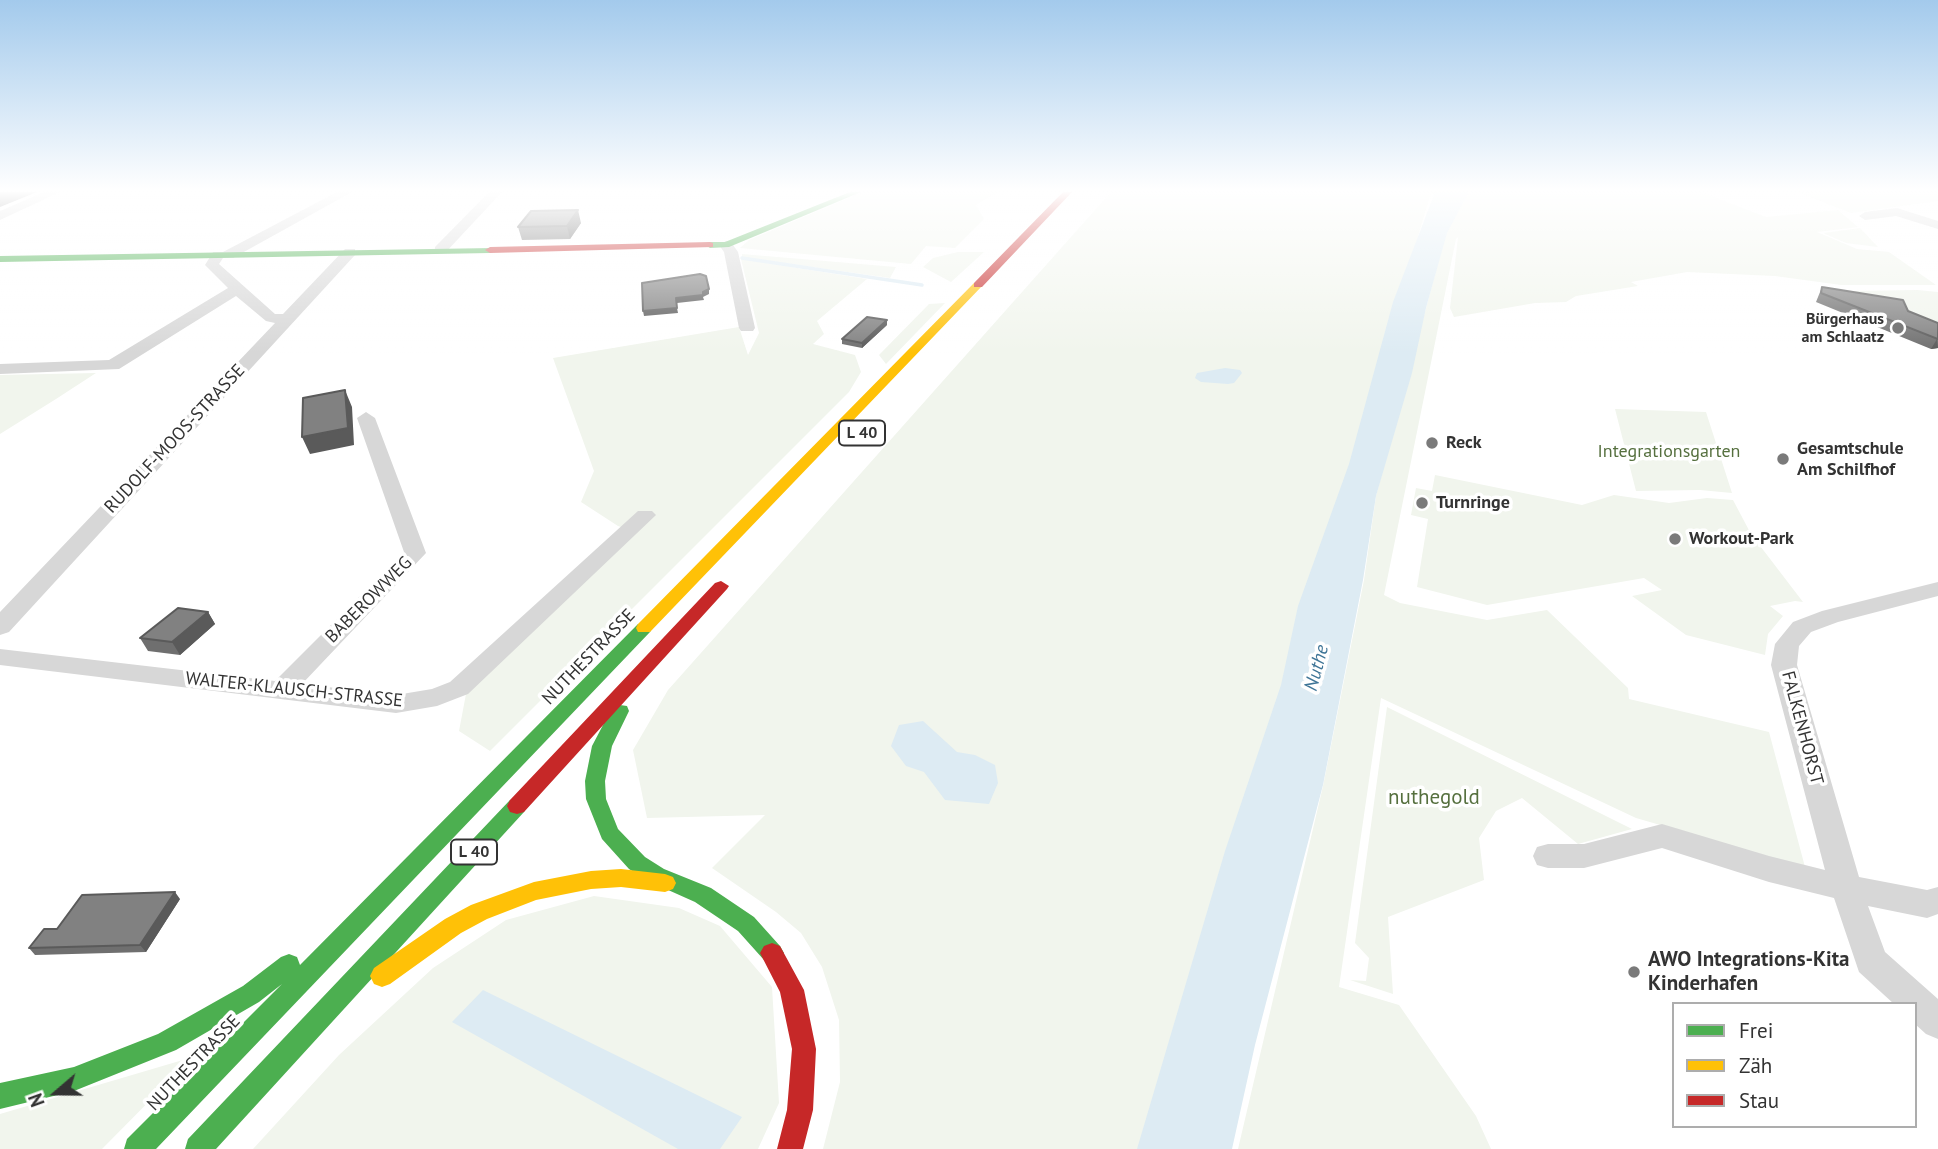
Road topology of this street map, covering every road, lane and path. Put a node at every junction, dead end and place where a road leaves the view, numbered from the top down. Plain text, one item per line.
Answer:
1 (726, 245) edge
2 (241, 246) edge
3 (444, 246) edge
4 (691, 246) edge
5 (1016, 246) edge
6 (1037, 246) edge
7 (440, 250) junction
8 (350, 252) junction
9 (223, 255) junction
10 (0, 259) edge
11 (237, 289) junction
12 (286, 319) junction
13 (747, 328) dead end
14 (959, 328) dead end
15 (0, 369) edge
16 (366, 418) dead end
17 (645, 515) dead end
18 (733, 573) dead end
19 (1938, 589) edge
20 (0, 627) edge
21 (0, 657) edge
22 (638, 675) junction
23 (281, 690) junction
24 (434, 845) junction
25 (1548, 856) dead end
26 (677, 885) junction
27 (1846, 888) junction
28 (1938, 900) edge
29 (1916, 1002) edge
30 (1917, 1003) edge
31 (1938, 1022) edge
32 (310, 1029) junction
33 (0, 1096) edge
34 (137, 1149) edge
35 (198, 1149) edge
36 (790, 1149) edge

1 - 13 street
2 - 9 street
3 - 7 street
4 - 7 main road
5 - 24 main road, NUTHESTRASSE / L 40
6 - 14 main road
7 - 8 main road
8 - 9 main road
8 - 12 street, RUDOLF-MOOS-STRASSE
9 - 10 main road
9 - 11 street
11 - 12 street
11 - 15 street
12 - 20 street, RUDOLF-MOOS-STRASSE
16 - 23 street, BABEROWWEG
17 - 23 street, WALTER-KLAUSCH-STRASSE
18 - 22 main road, L 40
19 - 27 street, FALKENHORST
21 - 23 street, WALTER-KLAUSCH-STRASSE
22 - 26 main road
22 - 32 main road, L 40
24 - 33 main road
24 - 34 main road, NUTHESTRASSE / L 40
25 - 27 street
26 - 32 main road
26 - 36 main road
27 - 28 street
27 - 29 street, FALKENHORST
30 - 31 street, FALKENHORST
32 - 35 main road, L 40

